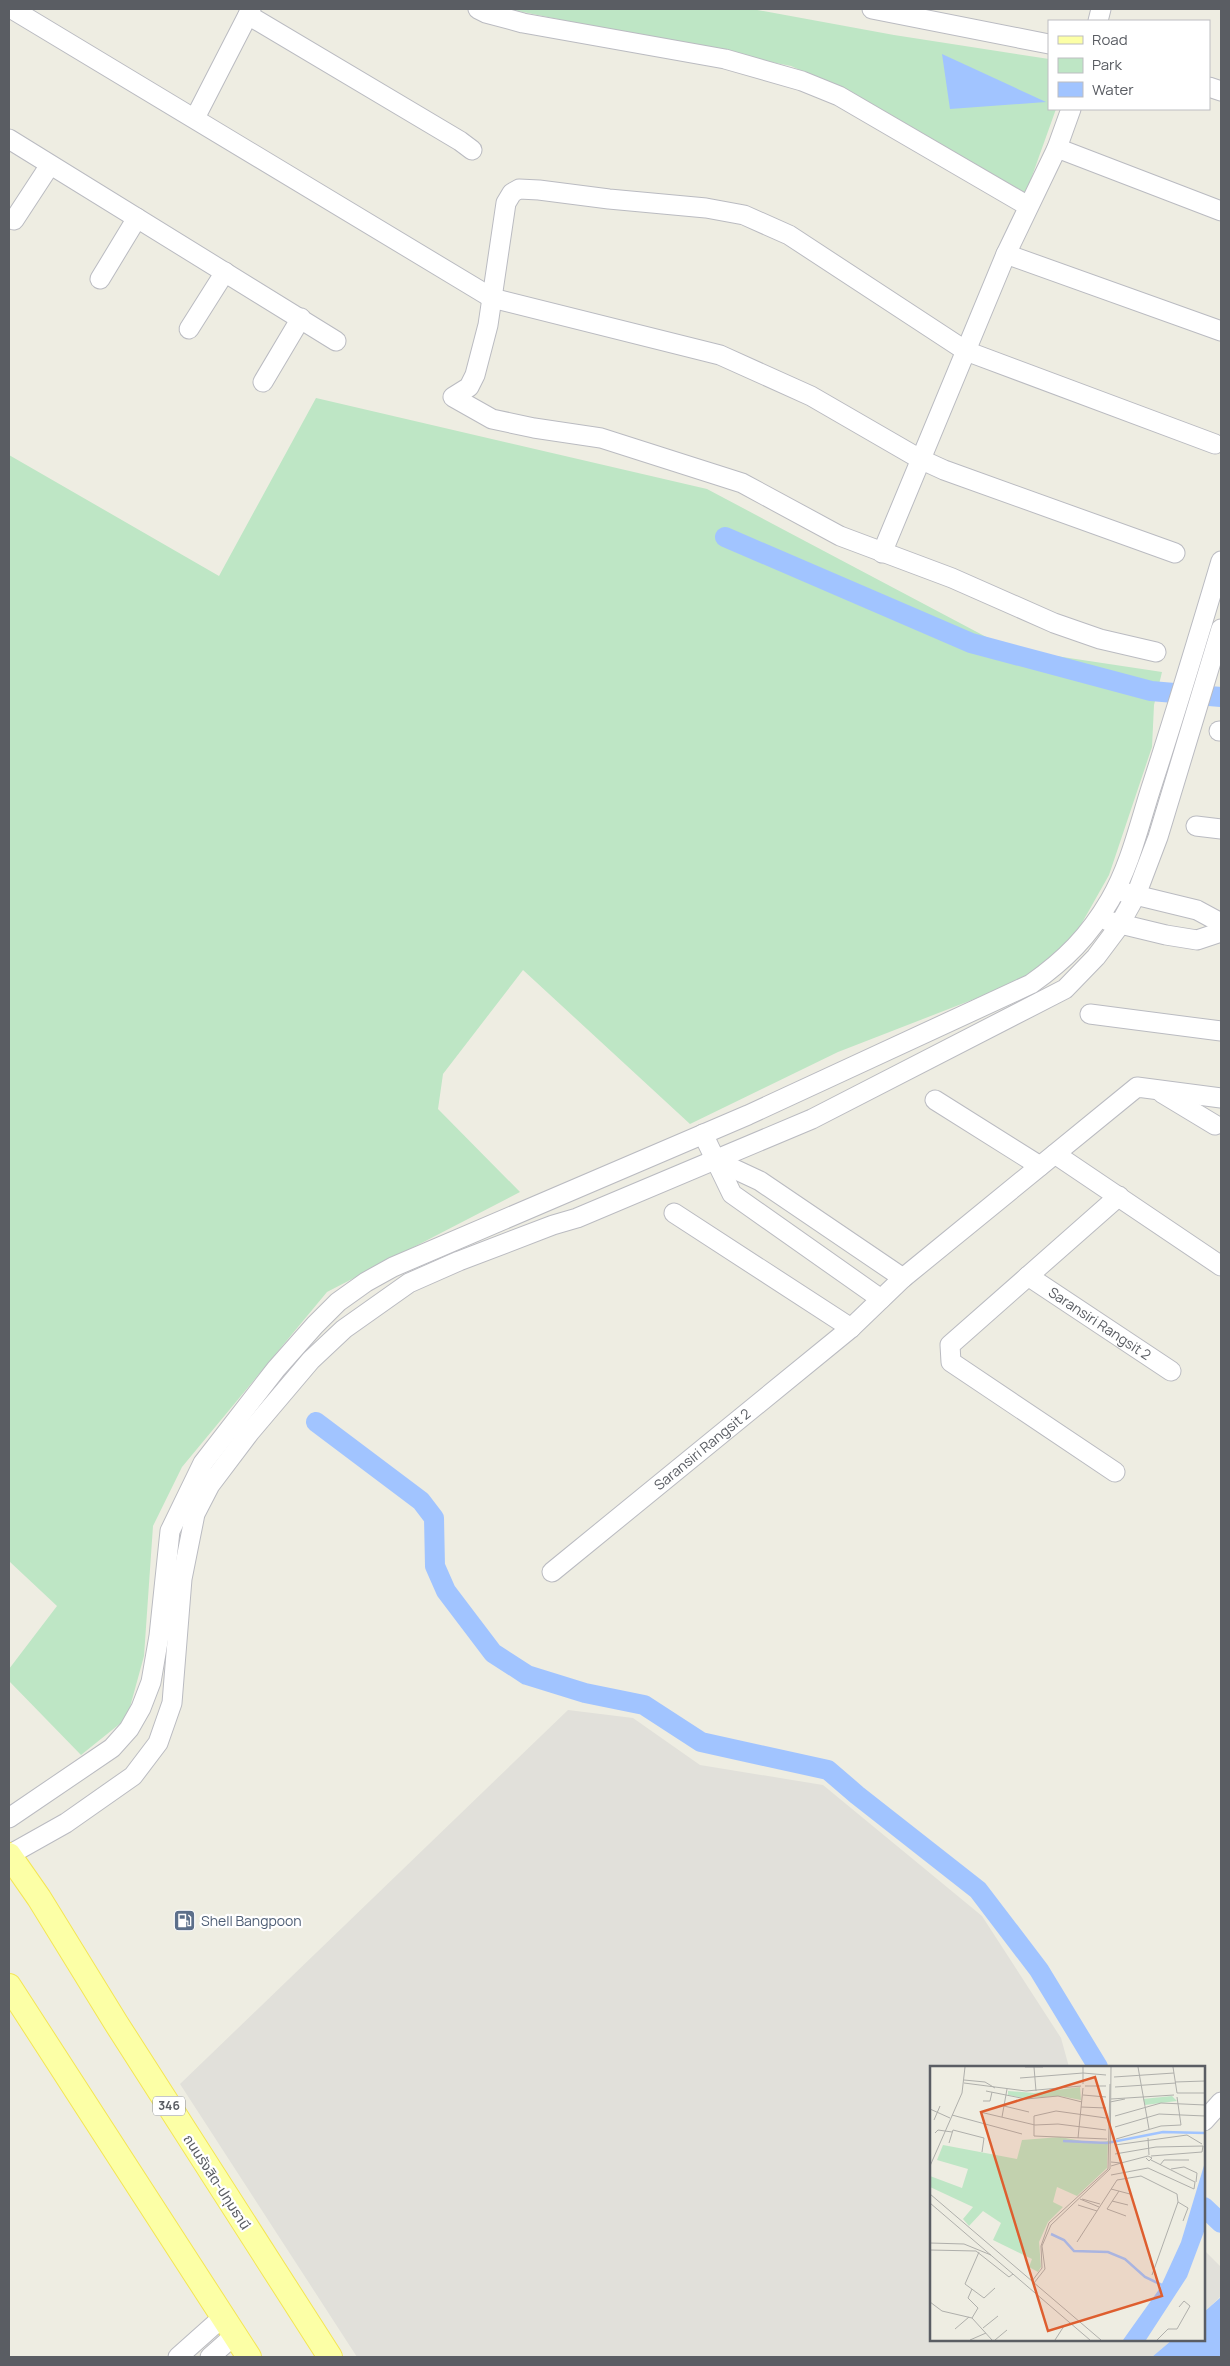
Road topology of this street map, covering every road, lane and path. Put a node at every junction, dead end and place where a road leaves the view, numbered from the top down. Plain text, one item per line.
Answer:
1 (12, 9) edge
2 (478, 9) edge
3 (872, 9) edge
4 (250, 12) edge
5 (1048, 44) edge
6 (1071, 110) edge
7 (195, 118) junction
8 (9, 140) edge
9 (1057, 148) junction
10 (472, 150) dead end
11 (50, 165) junction
12 (1028, 206) junction
13 (1221, 211) edge
14 (137, 218) junction
15 (14, 220) dead end
16 (1006, 254) junction
17 (224, 272) junction
18 (100, 279) dead end
19 (492, 298) junction
20 (301, 318) junction
21 (189, 329) dead end
22 (1221, 331) edge
23 (336, 341) dead end
24 (966, 351) junction
25 (264, 382) dead end
26 (1215, 444) dead end
27 (920, 459) junction
28 (882, 552) junction
29 (1175, 553) dead end
30 (1221, 561) edge
31 (1221, 629) edge
32 (1156, 652) dead end
33 (1196, 826) dead end
34 (1221, 829) edge
35 (1115, 889) junction
36 (1136, 895) junction
37 (1098, 917) junction
38 (1221, 923) edge
39 (1119, 924) junction
40 (1221, 932) edge
41 (1090, 1014) dead end
42 (1221, 1031) edge
43 (850, 1068) junction
44 (1157, 1090) junction
45 (863, 1093) junction
46 (1218, 1098) edge
47 (935, 1100) dead end
48 (1218, 1127) edge
49 (703, 1134) junction
50 (1055, 1154) junction
51 (715, 1160) junction
52 (1040, 1166) junction
53 (557, 1196) junction
54 (1119, 1196) junction
55 (674, 1213) dead end
56 (577, 1218) junction
57 (1221, 1266) edge
58 (1028, 1276) junction
59 (903, 1278) junction
60 (881, 1299) junction
61 (851, 1328) junction
62 (1171, 1371) dead end
63 (1115, 1472) dead end
64 (552, 1572) dead end
65 (155, 1656) junction
66 (177, 1660) junction
67 (10, 1817) edge
68 (16, 1851) edge
69 (9, 1986) edge
70 (1221, 2102) edge
71 (1205, 2120) edge
72 (230, 2325) junction
73 (178, 2357) edge
74 (210, 2357) edge
75 (249, 2357) edge
76 (330, 2357) edge

1 - 7 street
2 - 12 street
3 - 5 street
4 - 7 street
4 - 10 street
6 - 9 street
7 - 19 street
8 - 11 street
9 - 12 street
9 - 13 street
11 - 14 street
11 - 15 street
12 - 16 street
14 - 17 street
14 - 18 street
16 - 22 street
16 - 24 street
17 - 20 street
17 - 21 street
19 - 24 street
19 - 27 street
19 - 28 street
20 - 23 street
20 - 25 street
24 - 26 street
24 - 27 street
27 - 28 street
27 - 29 street
28 - 32 street
30 - 35 street
31 - 36 street
33 - 34 street
35 - 36 street
35 - 37 street
36 - 38 street
36 - 39 street
37 - 39 street
37 - 43 street
39 - 40 street
39 - 45 street
41 - 42 street
43 - 45 street
43 - 49 street
44 - 46 street, Saransiri Rangsit 2
44 - 48 street, Saransiri Rangsit 2
44 - 50 street, Saransiri Rangsit 2
45 - 51 street
46 - 48 street, Saransiri Rangsit 2
47 - 52 street
49 - 51 street
49 - 53 street
50 - 52 street, Saransiri Rangsit 2
50 - 54 street
51 - 56 street
51 - 59 street
51 - 60 street
52 - 59 street, Saransiri Rangsit 2
53 - 56 street
53 - 65 street
54 - 57 street
54 - 58 street
55 - 61 street
56 - 66 street
58 - 62 street, Saransiri Rangsit 2
58 - 63 street
59 - 60 street, Saransiri Rangsit 2
60 - 61 street, Saransiri Rangsit 2
61 - 64 street, Saransiri Rangsit 2
65 - 66 street
65 - 67 street
66 - 68 street
67 - 68 street
68 - 76 main road, ถนนรังสิต-ปทุมธานี / 346
69 - 72 main road
70 - 71 street
72 - 73 street
72 - 74 street
72 - 75 main road

